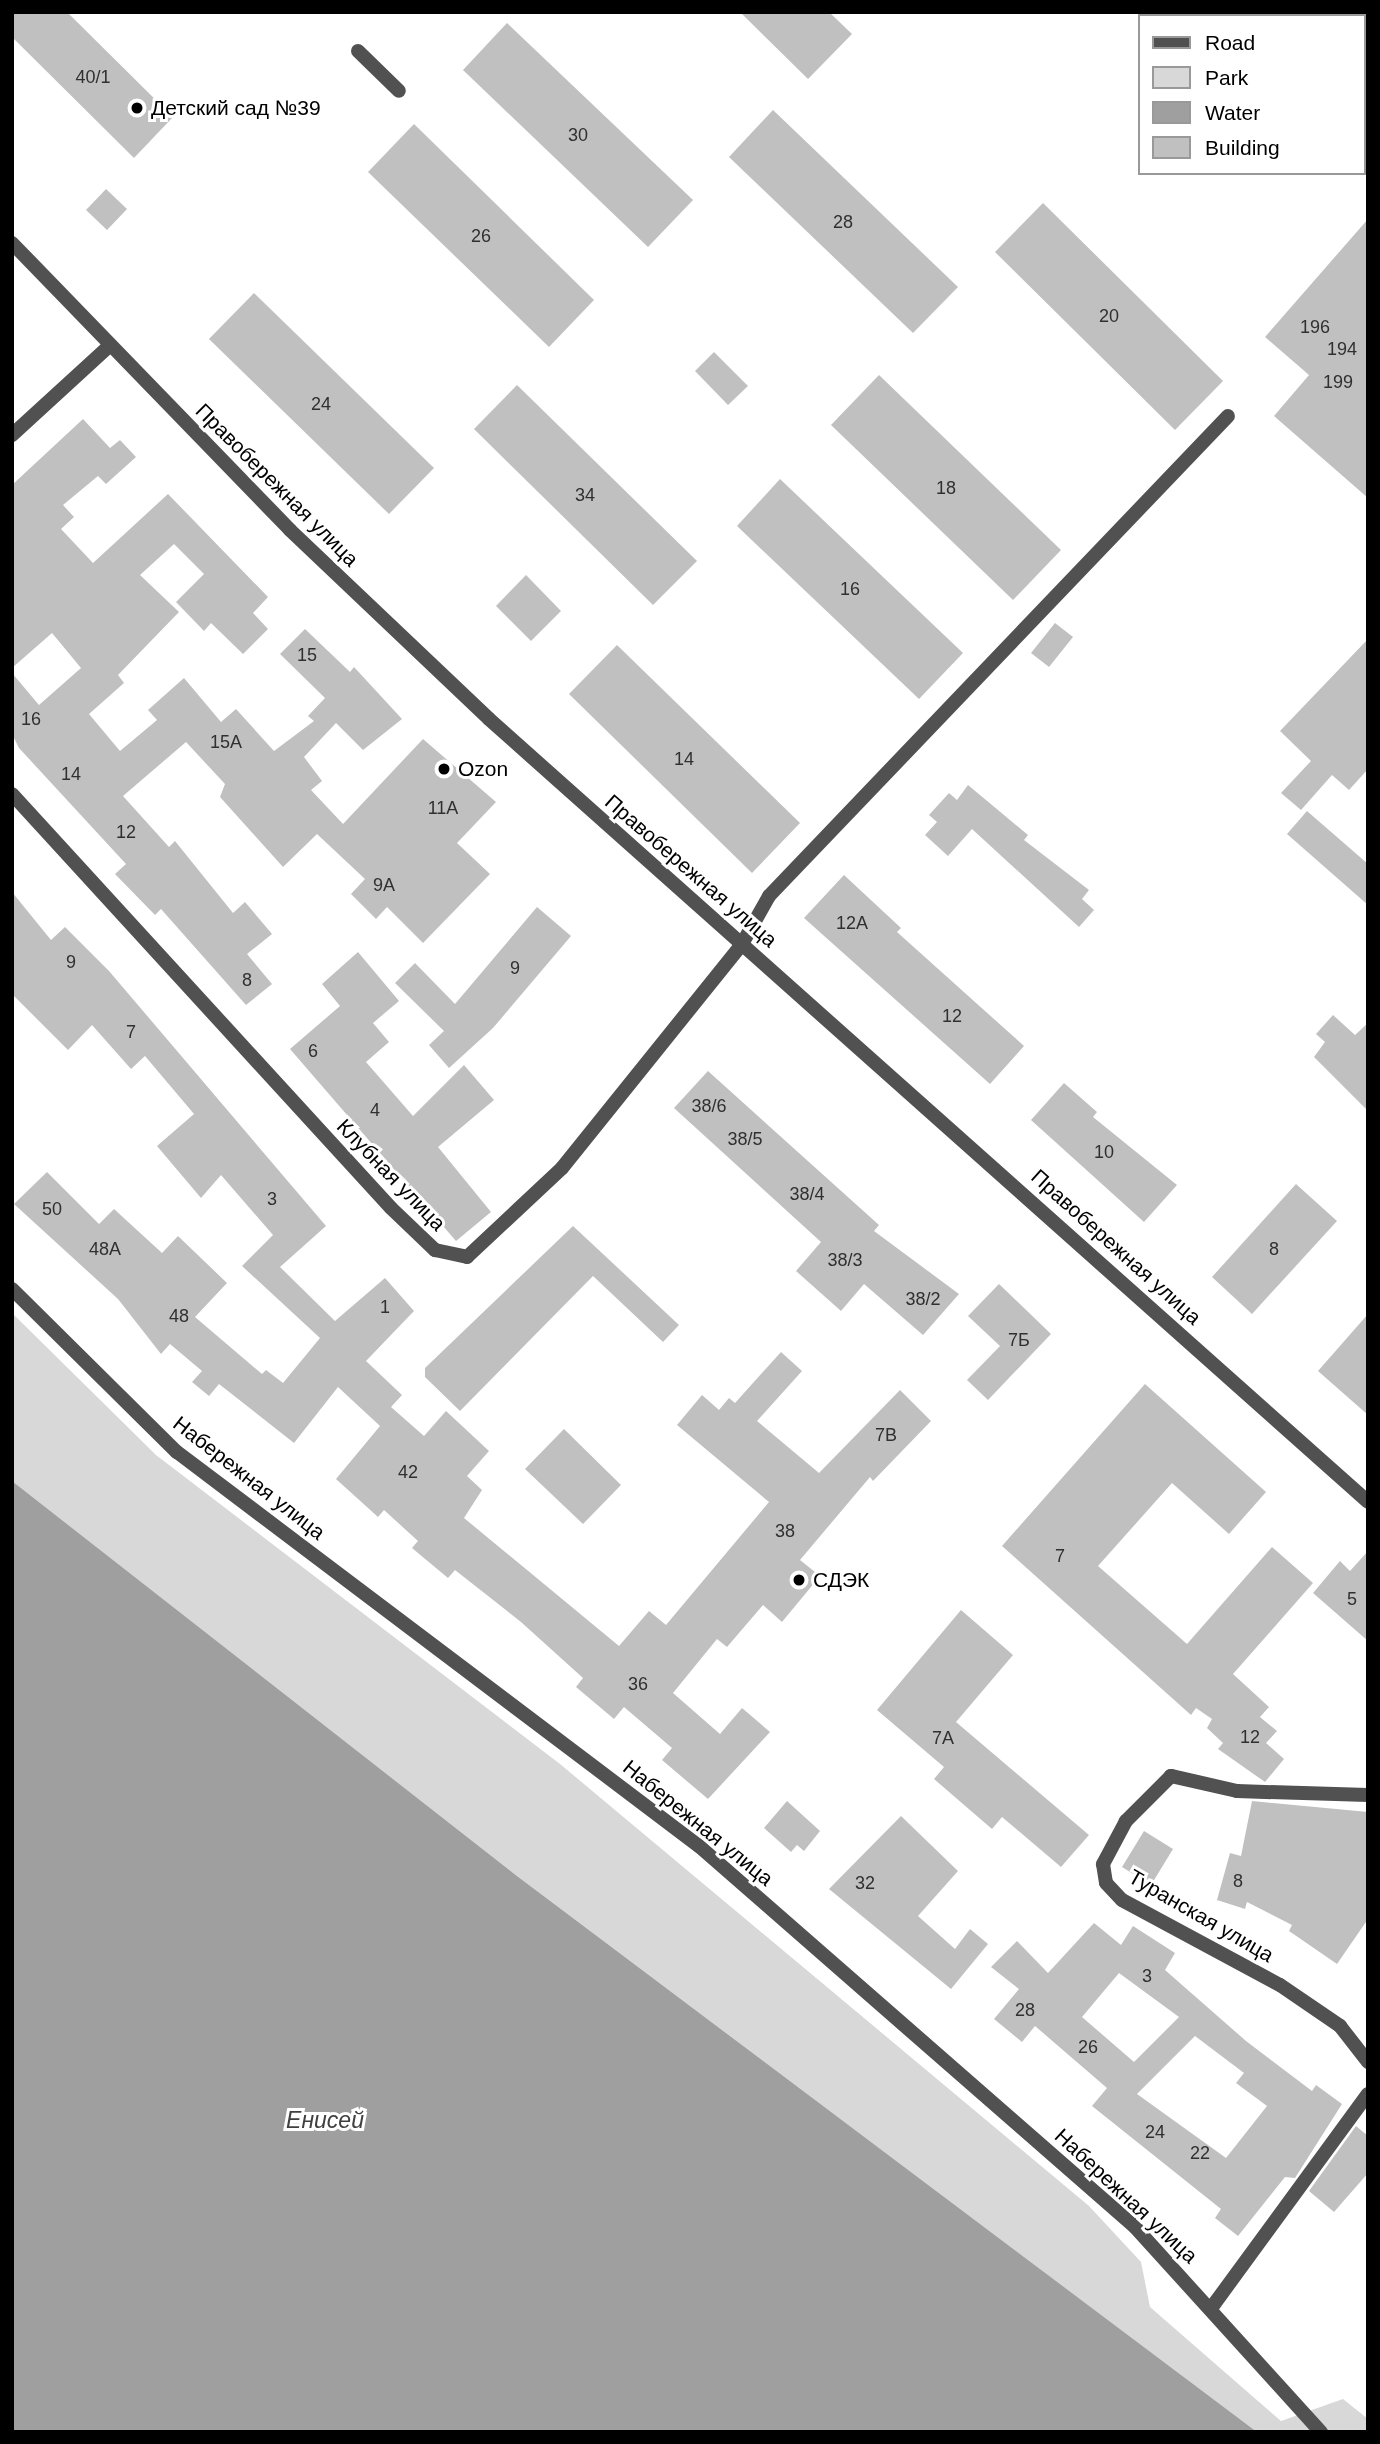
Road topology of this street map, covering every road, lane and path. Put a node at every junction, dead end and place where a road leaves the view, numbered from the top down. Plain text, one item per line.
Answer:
1 (358, 51) dead end
2 (399, 91) dead end
3 (12, 243) edge
4 (109, 346) junction
5 (1228, 416) dead end
6 (12, 435) edge
7 (12, 794) edge
8 (742, 944) junction
9 (12, 1289) edge
10 (1368, 1502) edge
11 (1368, 1795) edge
12 (1368, 2062) edge
13 (1368, 2094) edge
14 (1212, 2307) junction
15 (1321, 2432) edge

1 - 2 street
3 - 4 street, Правобережная улица
4 - 6 street
4 - 8 street, Правобережная улица
5 - 8 street
7 - 8 street, Клубная улица
8 - 10 street, Правобережная улица
9 - 14 street, Набережная улица
11 - 12 street, Туранская улица
13 - 14 street
14 - 15 street, Набережная улица

